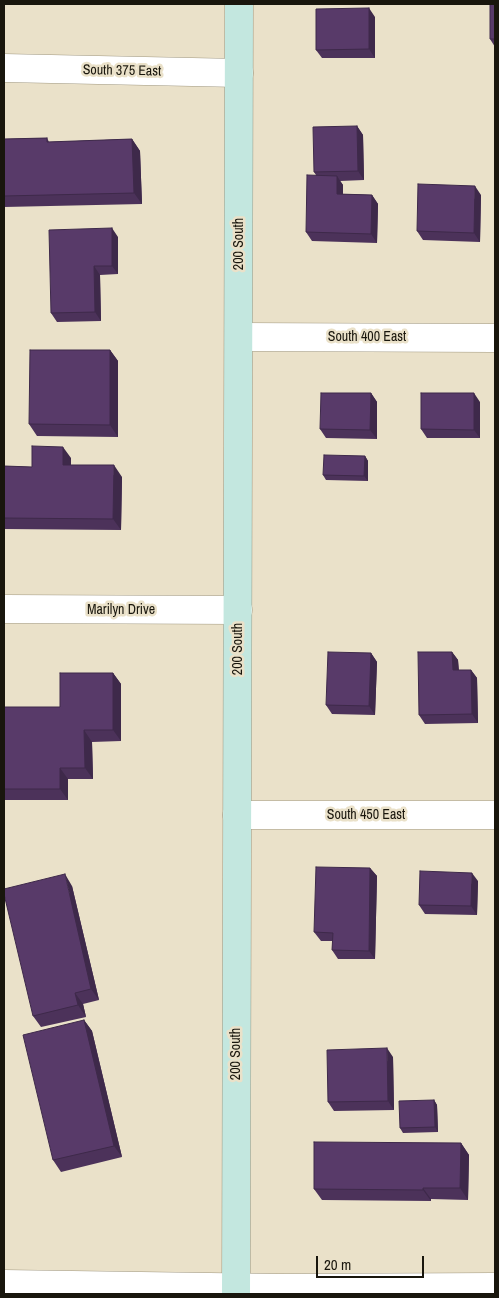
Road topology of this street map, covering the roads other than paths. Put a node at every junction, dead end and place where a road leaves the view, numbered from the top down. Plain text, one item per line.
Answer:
1 (239, 4) edge
2 (4, 68) edge
3 (239, 73) junction
4 (239, 337) junction
5 (495, 338) edge
6 (4, 609) edge
7 (238, 610) junction
8 (237, 814) junction
9 (495, 814) edge
10 (4, 1284) edge
11 (495, 1287) edge
12 (236, 1291) edge

1 - 3 street, 200 South
2 - 3 street, South 375 East
3 - 4 street, 200 South
4 - 5 street, South 400 East
4 - 7 street, 200 South
6 - 7 street, Marilyn Drive
7 - 8 street, 200 South
8 - 9 street, South 450 East
8 - 12 street, 200 South
10 - 12 street
11 - 12 street

